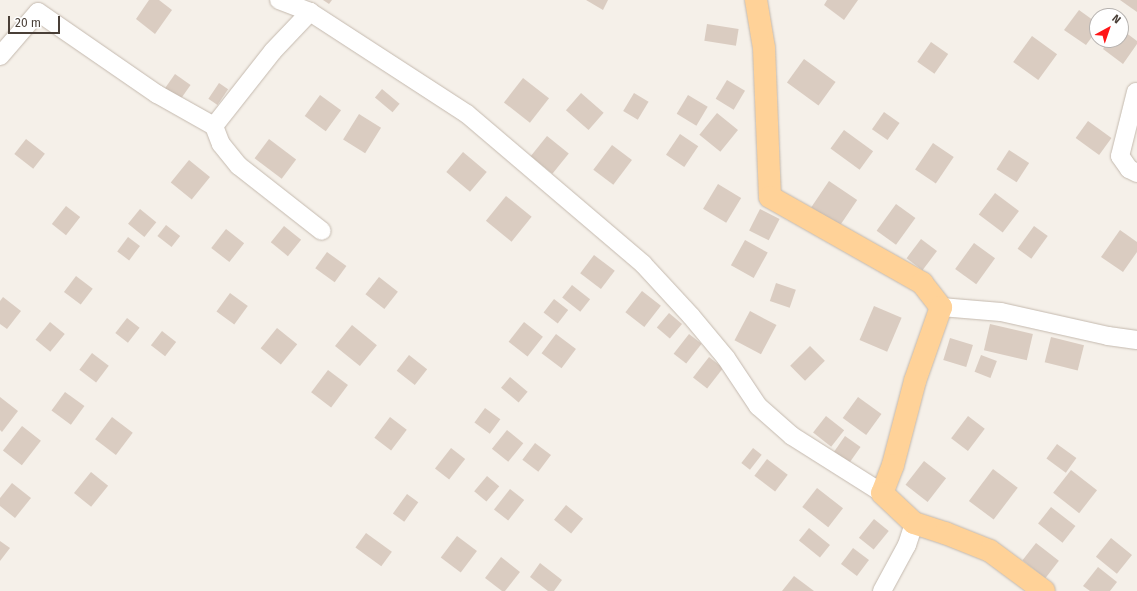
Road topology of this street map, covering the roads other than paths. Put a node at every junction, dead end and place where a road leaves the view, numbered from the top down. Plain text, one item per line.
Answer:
1 (278, 0) edge
2 (756, 0) edge
3 (310, 12) junction
4 (0, 56) edge
5 (1136, 92) edge
6 (214, 126) junction
7 (1137, 173) edge
8 (322, 231) dead end
9 (941, 307) junction
10 (1137, 340) edge
11 (882, 493) junction
12 (914, 523) junction
13 (882, 591) edge
14 (1044, 591) edge

1 - 3 street
2 - 9 main road
3 - 6 street
3 - 11 street
4 - 6 street
5 - 7 street
6 - 8 street
9 - 10 street
9 - 11 main road
11 - 12 main road
12 - 13 street
12 - 14 main road

